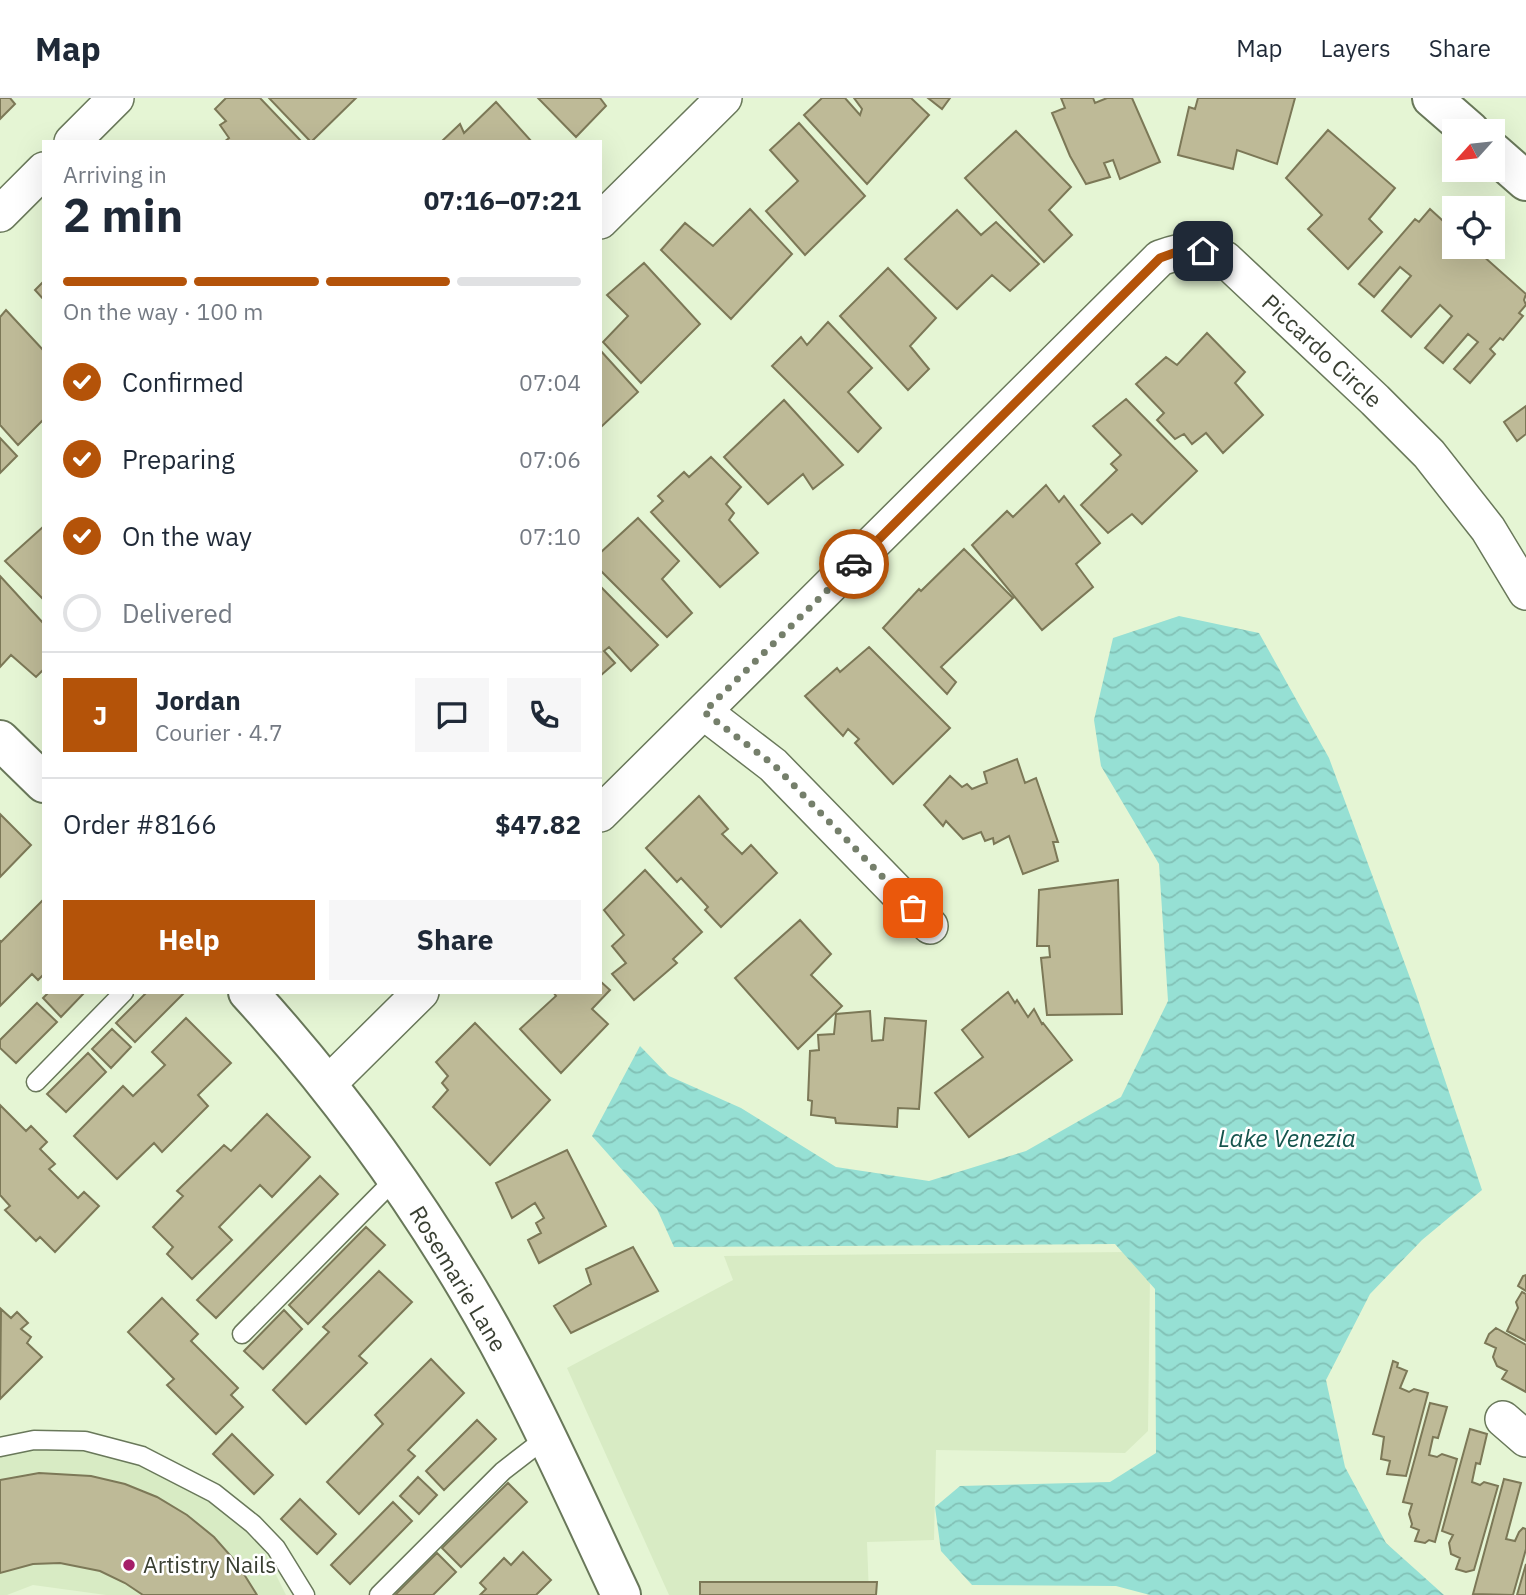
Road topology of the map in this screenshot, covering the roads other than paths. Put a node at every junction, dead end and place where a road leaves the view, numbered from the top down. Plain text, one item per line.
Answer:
1 (116, 98) edge
2 (724, 98) edge
3 (1432, 98) edge
4 (1456, 119) edge
5 (74, 140) edge
6 (1505, 163) edge
7 (42, 172) edge
8 (1526, 181) edge
9 (0, 214) edge
10 (602, 219) edge
11 (1526, 592) edge
12 (704, 712) junction
13 (0, 740) edge
14 (42, 777) edge
15 (602, 812) edge
16 (930, 926) dead end
17 (122, 994) edge
18 (250, 994) edge
19 (419, 994) edge
20 (36, 1082) dead end
21 (327, 1085) junction
22 (396, 1178) junction
23 (242, 1334) dead end
24 (547, 1437) junction
25 (0, 1447) edge
26 (305, 1595) edge
27 (379, 1595) edge
28 (621, 1595) edge

1 - 5 street
2 - 10 street
3 - 4 street
6 - 8 street
7 - 9 street
11 - 12 street, Piccardo Circle
12 - 15 street, Piccardo Circle
12 - 16 street
13 - 14 street
17 - 20 lane
18 - 21 street, Rosemarie Lane
19 - 21 street
21 - 22 street, Rosemarie Lane
22 - 23 lane
22 - 24 street, Rosemarie Lane
24 - 27 lane
24 - 28 street, Rosemarie Lane
25 - 26 lane

